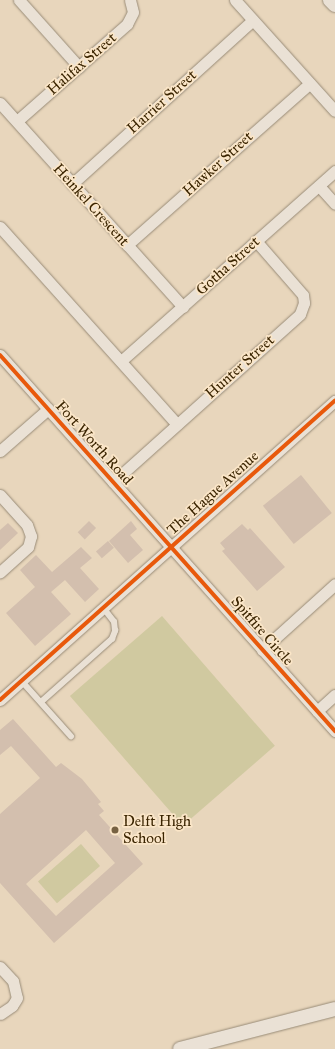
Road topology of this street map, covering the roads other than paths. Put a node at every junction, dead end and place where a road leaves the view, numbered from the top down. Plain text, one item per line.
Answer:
1 (19, 0) edge
2 (130, 0) edge
3 (235, 0) edge
4 (252, 20) junction
5 (79, 67) junction
6 (310, 83) junction
7 (0, 103) edge
8 (335, 111) edge
9 (17, 121) junction
10 (335, 171) edge
11 (72, 184) junction
12 (318, 186) junction
13 (335, 204) edge
14 (0, 226) edge
15 (256, 241) junction
16 (127, 245) junction
17 (183, 307) junction
18 (0, 355) edge
19 (121, 361) junction
20 (333, 405) edge
21 (48, 409) junction
22 (177, 424) junction
23 (0, 451) edge
24 (113, 482) junction
25 (0, 495) edge
26 (171, 546) junction
27 (0, 572) edge
28 (335, 584) edge
29 (103, 608) junction
30 (262, 650) junction
31 (22, 681) junction
32 (335, 695) edge
33 (0, 700) edge
34 (41, 702) junction
35 (317, 711) junction
36 (335, 732) edge
37 (71, 736) dead end
38 (0, 967) edge
39 (335, 1008) edge
40 (0, 1014) edge
41 (180, 1049) edge

1 - 5 street
2 - 5 street, Halifax Street
3 - 4 street
4 - 6 street
4 - 11 street, Harrier Street
5 - 9 street, Halifax Street
6 - 8 street
6 - 16 street, Hawker Street
7 - 9 street, Heinkel Crescent
9 - 11 street, Heinkel Crescent
10 - 12 street, Gotha Street
11 - 16 street, Heinkel Crescent
12 - 13 street
12 - 15 street, Gotha Street
14 - 19 street
15 - 17 street, Gotha Street
15 - 22 street, Hunter Street
16 - 17 street, Heinkel Crescent
17 - 19 street, Gotha Street
18 - 21 street, Fort Worth Road
19 - 22 street
20 - 26 street, The Hague Avenue
21 - 23 street
21 - 24 street, Fort Worth Road
22 - 24 street, Hunter Street
24 - 26 street, Fort Worth Road
25 - 27 street
26 - 29 street, The Hague Avenue
26 - 30 street, Spitfire Circle
28 - 30 street, Spitfire Circle
29 - 31 street, The Hague Avenue
29 - 34 lane
30 - 35 street, Spitfire Circle
31 - 33 street, The Hague Avenue
31 - 34 lane
32 - 35 street
34 - 37 lane
35 - 36 street, Spitfire Circle
38 - 40 street
39 - 41 street

